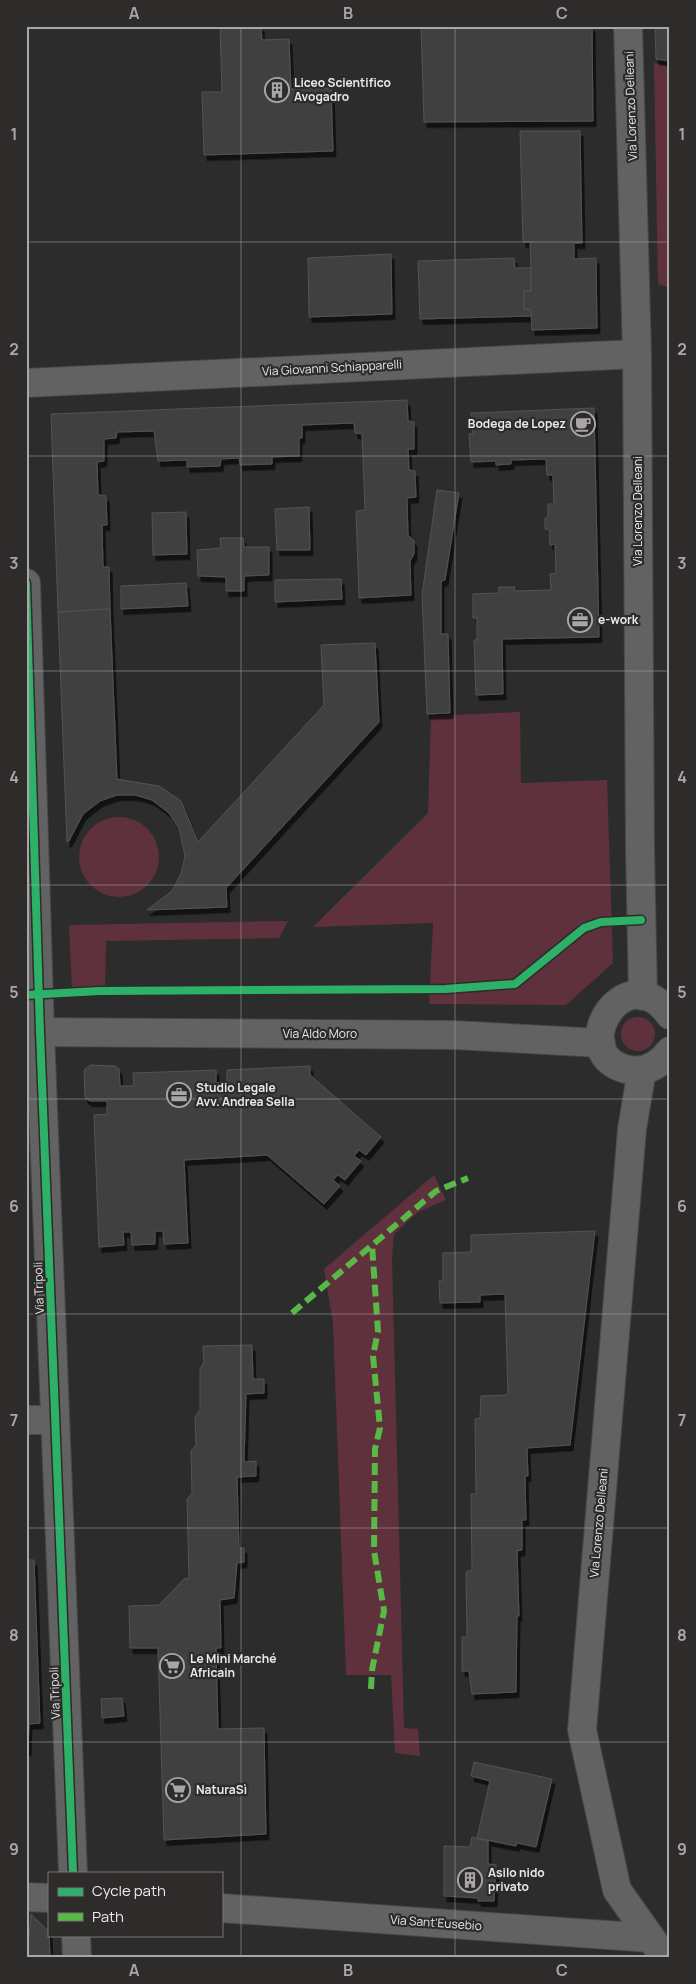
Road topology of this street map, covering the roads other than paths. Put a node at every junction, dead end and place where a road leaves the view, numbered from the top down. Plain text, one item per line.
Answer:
1 (628, 26) edge
2 (637, 354) junction
3 (26, 383) edge
4 (26, 582) edge
5 (643, 996) junction
6 (670, 1015) edge
7 (33, 1032) edge
8 (601, 1044) junction
9 (670, 1052) edge
10 (642, 1070) junction
11 (26, 1420) edge
12 (55, 1420) junction
13 (73, 1872) edge
14 (26, 1897) edge
15 (48, 1898) edge
16 (222, 1908) edge
17 (76, 1936) edge
18 (658, 1948) edge
19 (77, 1958) edge

1 - 2 street, Via Lorenzo Delleani
2 - 3 street, Via Giovanni Schiapparelli
2 - 5 street, Via Lorenzo Delleani
4 - 7 street, Via Tripoli
5 - 6 street
5 - 8 street
7 - 8 street, Via Aldo Moro
7 - 12 street, Via Tripoli
8 - 10 street
9 - 10 street
10 - 18 street, Via Lorenzo Delleani
11 - 12 street
12 - 13 street, Via Tripoli
14 - 15 street
16 - 18 street, Via Sant'Eusebio
17 - 19 street

